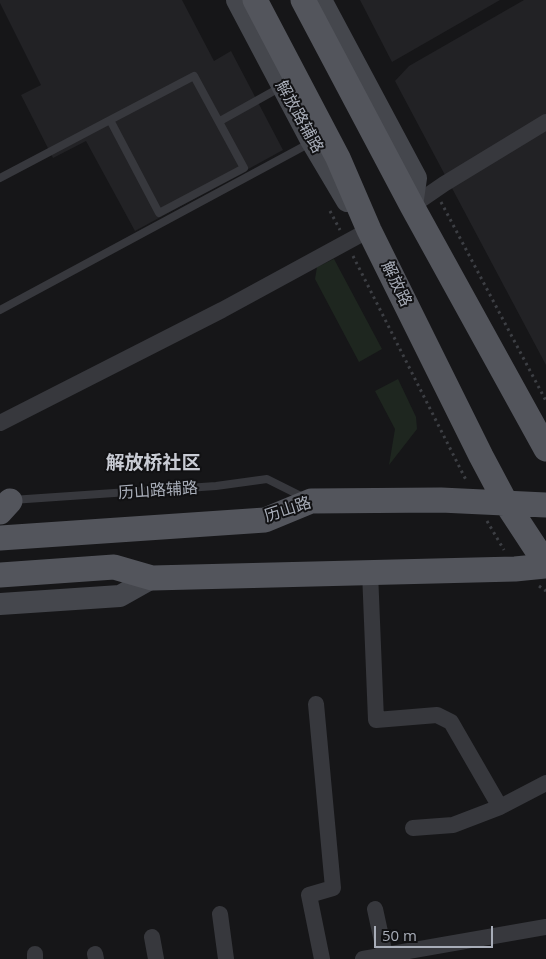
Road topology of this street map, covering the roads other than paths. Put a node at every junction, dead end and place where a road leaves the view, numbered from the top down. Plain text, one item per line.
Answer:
1 (237, 0) edge
2 (255, 0) edge
3 (303, 0) edge
4 (321, 0) edge
5 (282, 86) junction
6 (110, 120) junction
7 (220, 121) junction
8 (546, 122) edge
9 (312, 142) junction
10 (0, 178) edge
11 (412, 206) junction
12 (369, 230) junction
13 (0, 310) edge
14 (0, 423) edge
15 (546, 449) edge
16 (311, 501) junction
17 (3, 504) edge
18 (506, 504) junction
19 (546, 505) edge
20 (0, 538) edge
21 (546, 565) edge
22 (370, 572) junction
23 (0, 575) edge
24 (152, 578) junction
25 (0, 604) edge
26 (316, 704) dead end
27 (546, 783) edge
28 (500, 807) junction
29 (413, 828) dead end
30 (375, 909) dead end
31 (220, 914) dead end
32 (546, 927) edge
33 (152, 937) dead end
34 (385, 955) junction
35 (156, 959) edge
36 (226, 959) edge
37 (322, 959) edge
38 (363, 959) edge

1 - 5 street, 解放路辅路
2 - 12 main road, 解放路
3 - 11 main road
4 - 11 street
5 - 7 lane
5 - 9 street, 解放路辅路
6 - 7 lane
6 - 7 lane
6 - 10 lane
8 - 11 street
9 - 12 street, 解放路辅路
9 - 13 lane
11 - 15 main road
12 - 14 street
12 - 18 main road, 解放路
16 - 17 lane, 历山路辅路
16 - 18 main road, 历山路
16 - 20 main road, 历山路
18 - 19 main road, 历山路
18 - 21 main road, 解放路
21 - 22 main road
22 - 24 main road
22 - 28 street
23 - 24 main road
24 - 25 street
26 - 37 street
27 - 28 street
28 - 29 street
30 - 34 street
31 - 36 street
32 - 34 street
33 - 35 street
34 - 38 street

